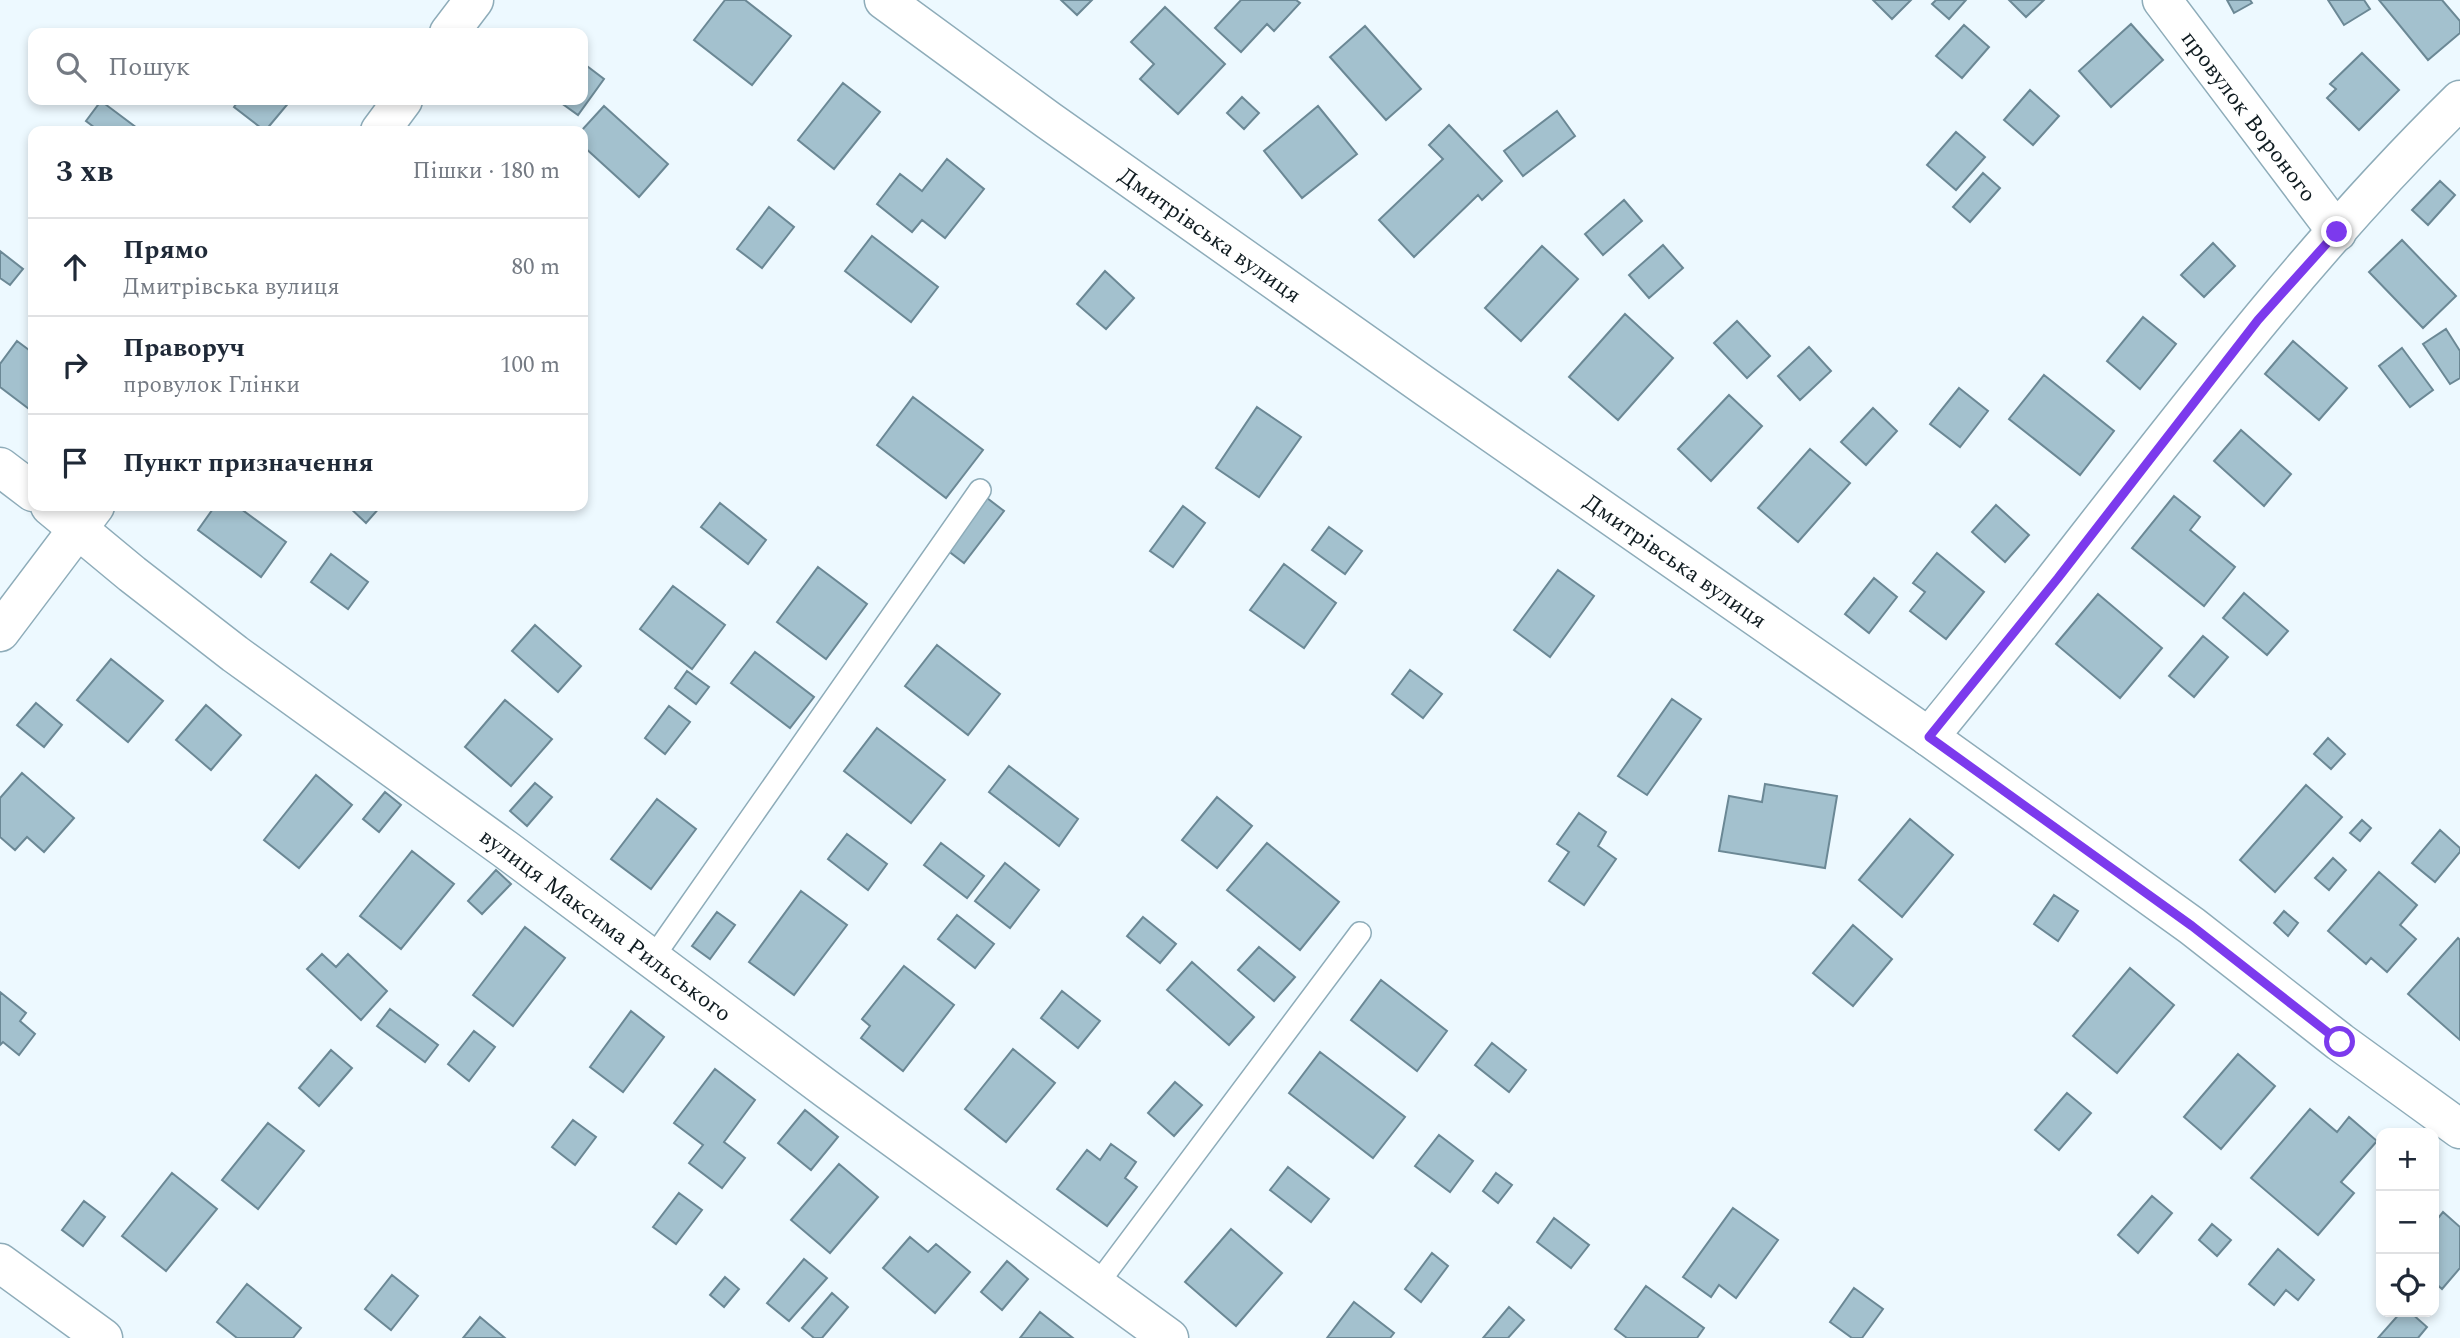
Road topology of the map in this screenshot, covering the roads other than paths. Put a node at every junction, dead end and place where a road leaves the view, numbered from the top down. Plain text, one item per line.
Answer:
1 (474, 0) edge
2 (884, 0) edge
3 (2162, 0) edge
4 (453, 28) edge
5 (2460, 100) edge
6 (399, 105) edge
7 (384, 126) edge
8 (2337, 232) junction
9 (0, 467) edge
10 (28, 488) edge
11 (980, 490) dead end
12 (75, 513) edge
13 (0, 632) edge
14 (1929, 737) junction
15 (1360, 933) dead end
16 (652, 959) junction
17 (2460, 1129) edge
18 (0, 1263) edge
19 (1096, 1286) junction
20 (103, 1338) edge
21 (1169, 1338) edge

1 - 4 street
2 - 14 street, Дмитрівська вулиця
3 - 8 street, провулок Вороного
5 - 8 street
6 - 7 street
8 - 14 street
9 - 10 street
11 - 16 lane
12 - 13 street
12 - 16 street, вулиця Максима Рильського
14 - 17 street, Дмитрівська вулиця
15 - 19 lane
16 - 19 street, вулиця Максима Рильського
18 - 20 street
19 - 21 street, вулиця Максима Рильського

